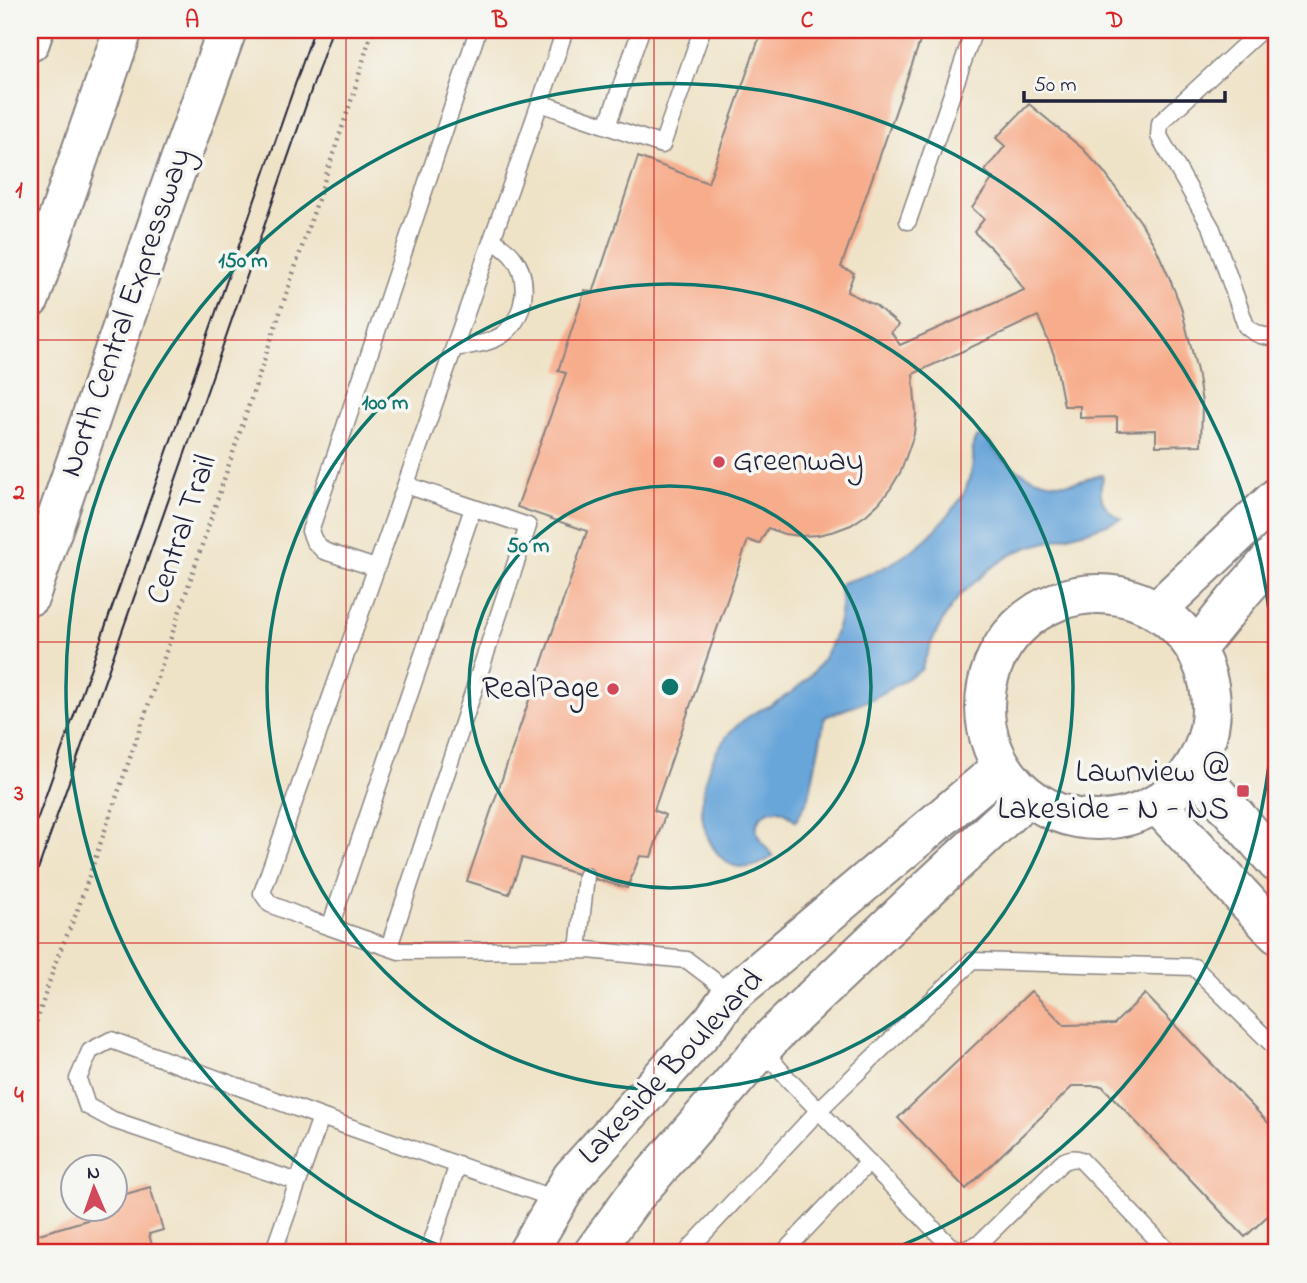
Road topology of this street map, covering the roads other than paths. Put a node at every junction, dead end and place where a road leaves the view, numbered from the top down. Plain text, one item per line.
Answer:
1 (34, 30) edge
2 (122, 30) edge
3 (201, 30) edge
4 (227, 30) edge
5 (478, 30) edge
6 (565, 30) edge
7 (641, 30) edge
8 (702, 30) edge
9 (974, 30) edge
10 (1261, 30) edge
11 (1243, 36) edge
12 (30, 42) edge
13 (540, 103) junction
14 (607, 126) junction
15 (166, 199) junction
16 (908, 221) dead end
17 (492, 239) junction
18 (30, 299) edge
19 (1277, 337) edge
20 (454, 348) junction
21 (405, 485) junction
22 (1277, 497) edge
23 (473, 508) junction
24 (1277, 552) edge
25 (376, 568) junction
26 (30, 596) edge
27 (1157, 610) junction
28 (1196, 649) junction
29 (1002, 767) junction
30 (1194, 768) junction
31 (1028, 796) junction
32 (1157, 804) junction
33 (1277, 863) edge
34 (586, 876) dead end
35 (330, 927) junction
36 (1277, 934) edge
37 (388, 947) junction
38 (578, 950) junction
39 (730, 996) junction
40 (768, 1043) junction
41 (1277, 1049) edge
42 (818, 1110) junction
43 (321, 1117) junction
44 (869, 1162) junction
45 (457, 1164) junction
46 (298, 1182) junction
47 (558, 1200) junction
48 (274, 1253) edge
49 (428, 1253) edge
50 (527, 1253) edge
51 (593, 1253) edge
52 (687, 1253) edge
53 (783, 1253) edge
54 (1170, 1253) edge

1 - 12 main road
2 - 18 main road
3 - 15 main road
4 - 15 main road, North Central Expressway
5 - 25 lane
6 - 13 lane
7 - 14 lane
8 - 14 lane
9 - 16 lane
10 - 11 lane
11 - 19 lane
13 - 14 lane
13 - 17 lane
15 - 26 main road, North Central Expressway
17 - 20 lane
17 - 20 lane
20 - 21 lane
21 - 23 lane
21 - 25 lane
22 - 27 main road
23 - 35 lane
23 - 37 lane
24 - 28 main road
25 - 35 lane
27 - 28 main road
27 - 29 main road
28 - 30 main road
29 - 31 main road
29 - 39 main road, Lakeside Boulevard
30 - 32 main road
30 - 33 main road
31 - 32 main road
31 - 40 main road, Lakeside Boulevard
32 - 36 main road
34 - 38 lane
35 - 37 lane
37 - 38 lane
38 - 39 lane
39 - 40 main road
39 - 47 main road, Lakeside Boulevard
40 - 42 lane
40 - 51 main road, Lakeside Boulevard
41 - 42 lane
42 - 44 lane
42 - 52 lane
43 - 45 lane
43 - 46 lane
43 - 46 lane
44 - 53 lane
44 - 54 lane
45 - 47 lane
45 - 49 lane
46 - 48 lane
47 - 50 main road, Lakeside Boulevard

